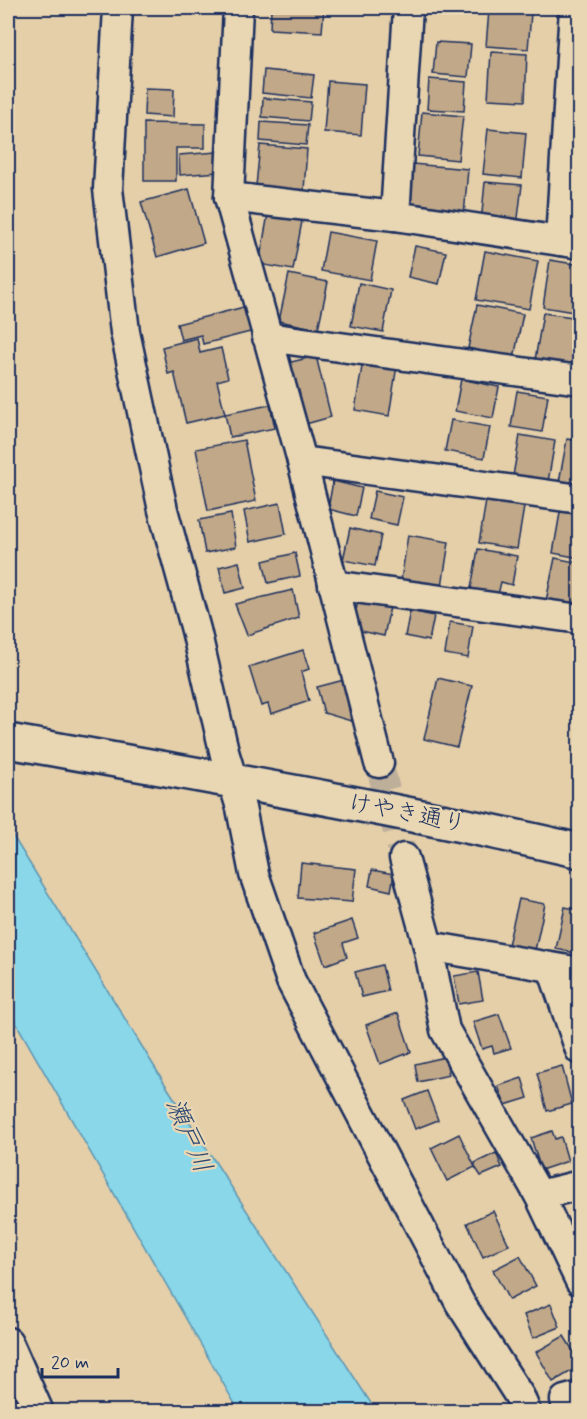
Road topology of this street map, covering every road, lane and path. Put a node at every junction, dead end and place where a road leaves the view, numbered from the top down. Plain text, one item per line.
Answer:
1 (118, 8) edge
2 (238, 8) edge
3 (408, 8) edge
4 (574, 8) edge
5 (574, 79) edge
6 (230, 197) junction
7 (395, 216) junction
8 (570, 242) edge
9 (267, 337) junction
10 (579, 380) edge
11 (303, 462) junction
12 (579, 499) edge
13 (333, 585) junction
14 (579, 619) edge
15 (8, 741) edge
16 (379, 763) tunnel mouth
17 (228, 780) junction
18 (579, 851) edge
19 (404, 858) tunnel mouth
20 (428, 945) junction
21 (566, 970) edge
22 (579, 1050) edge
23 (579, 1185) edge
24 (539, 1195) junction
25 (579, 1281) edge
26 (8, 1342) edge
27 (579, 1396) edge
28 (39, 1412) edge
29 (526, 1412) edge
30 (570, 1412) edge

1 - 17 street
2 - 6 street
3 - 7 street
4 - 5 street
5 - 8 street
6 - 7 street
6 - 9 street
7 - 8 street
9 - 10 street
9 - 11 street
11 - 12 street
11 - 13 street
13 - 14 street
13 - 16 street
15 - 17 street, けやき通り
17 - 18 street, けやき通り
17 - 29 street
19 - 20 street
20 - 21 street
20 - 24 street
21 - 22 street
23 - 24 street
24 - 25 street
26 - 28 street
27 - 30 street

